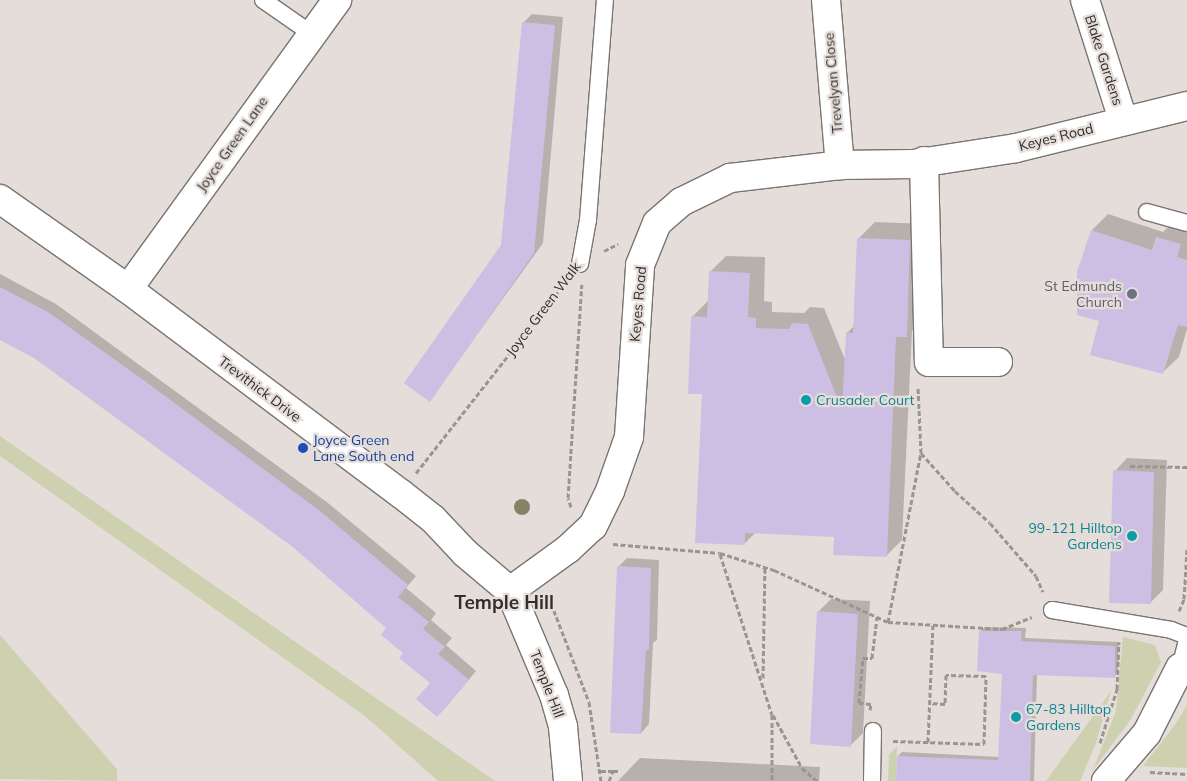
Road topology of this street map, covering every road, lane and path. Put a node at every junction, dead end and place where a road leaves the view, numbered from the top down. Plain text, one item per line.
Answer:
1 (263, 0) edge
2 (337, 0) edge
3 (605, 0) edge
4 (826, 0) edge
5 (1085, 0) edge
6 (312, 34) junction
7 (1185, 111) edge
8 (1124, 120) junction
9 (924, 161) junction
10 (840, 165) junction
11 (0, 199) edge
12 (1147, 212) dead end
13 (1187, 223) edge
14 (580, 264) junction
15 (128, 289) junction
16 (998, 362) dead end
17 (918, 378) dead end
18 (921, 453) junction
19 (1130, 466) dead end
20 (1187, 467) edge
21 (400, 493) junction
22 (603, 535) junction
23 (1187, 548) edge
24 (606, 549) dead end
25 (720, 554) junction
26 (765, 567) junction
27 (559, 588) dead end
28 (510, 591) junction
29 (1052, 610) junction
30 (877, 617) junction
31 (888, 622) junction
32 (1119, 622) junction
33 (932, 625) junction
34 (1171, 630) junction
35 (1187, 637) edge
36 (1180, 668) joint
37 (763, 681) junction
38 (930, 703) junction
39 (772, 715) junction
40 (872, 724) joint
41 (1096, 752) dead end
42 (601, 771) junction
43 (614, 771) junction
44 (618, 771) dead end
45 (1144, 772) dead end
46 (1187, 774) edge
47 (568, 781) edge
48 (601, 781) edge
49 (609, 781) edge
50 (772, 781) edge
51 (817, 781) edge
52 (872, 781) edge
53 (1106, 781) edge

1 - 6 lane
2 - 6 street, Joyce Green Lane
3 - 14 lane, Joyce Green Walk
4 - 10 street, Trevelyan Close
5 - 8 street, Blake Gardens
6 - 15 street, Joyce Green Lane
7 - 8 street, Keyes Road
8 - 9 street, Keyes Road
9 - 10 street, Keyes Road
9 - 16 street
10 - 22 street, Keyes Road
11 - 15 street, Trevithick Drive
12 - 13 lane
14 - 21 path, Joyce Green Walk
14 - 22 path
15 - 21 street, Trevithick Drive
17 - 18 path
18 - 29 path
18 - 31 path
19 - 20 path
21 - 28 street, Trevithick Drive
22 - 24 path
22 - 25 path
22 - 28 street, Keyes Road
23 - 34 path
25 - 26 path
25 - 37 path
26 - 30 path
26 - 37 path
27 - 42 path
28 - 47 street, Temple Hill
29 - 32 lane
29 - 33 path
30 - 31 path
30 - 40 path
31 - 33 path
32 - 34 lane
32 - 41 path
33 - 38 path
34 - 35 lane
35 - 36 lane
36 - 53 street
37 - 39 path
38 - 38 path
39 - 50 path
39 - 51 path
40 - 52 lane
42 - 43 path
42 - 48 path
43 - 44 path
43 - 49 path
45 - 46 path

